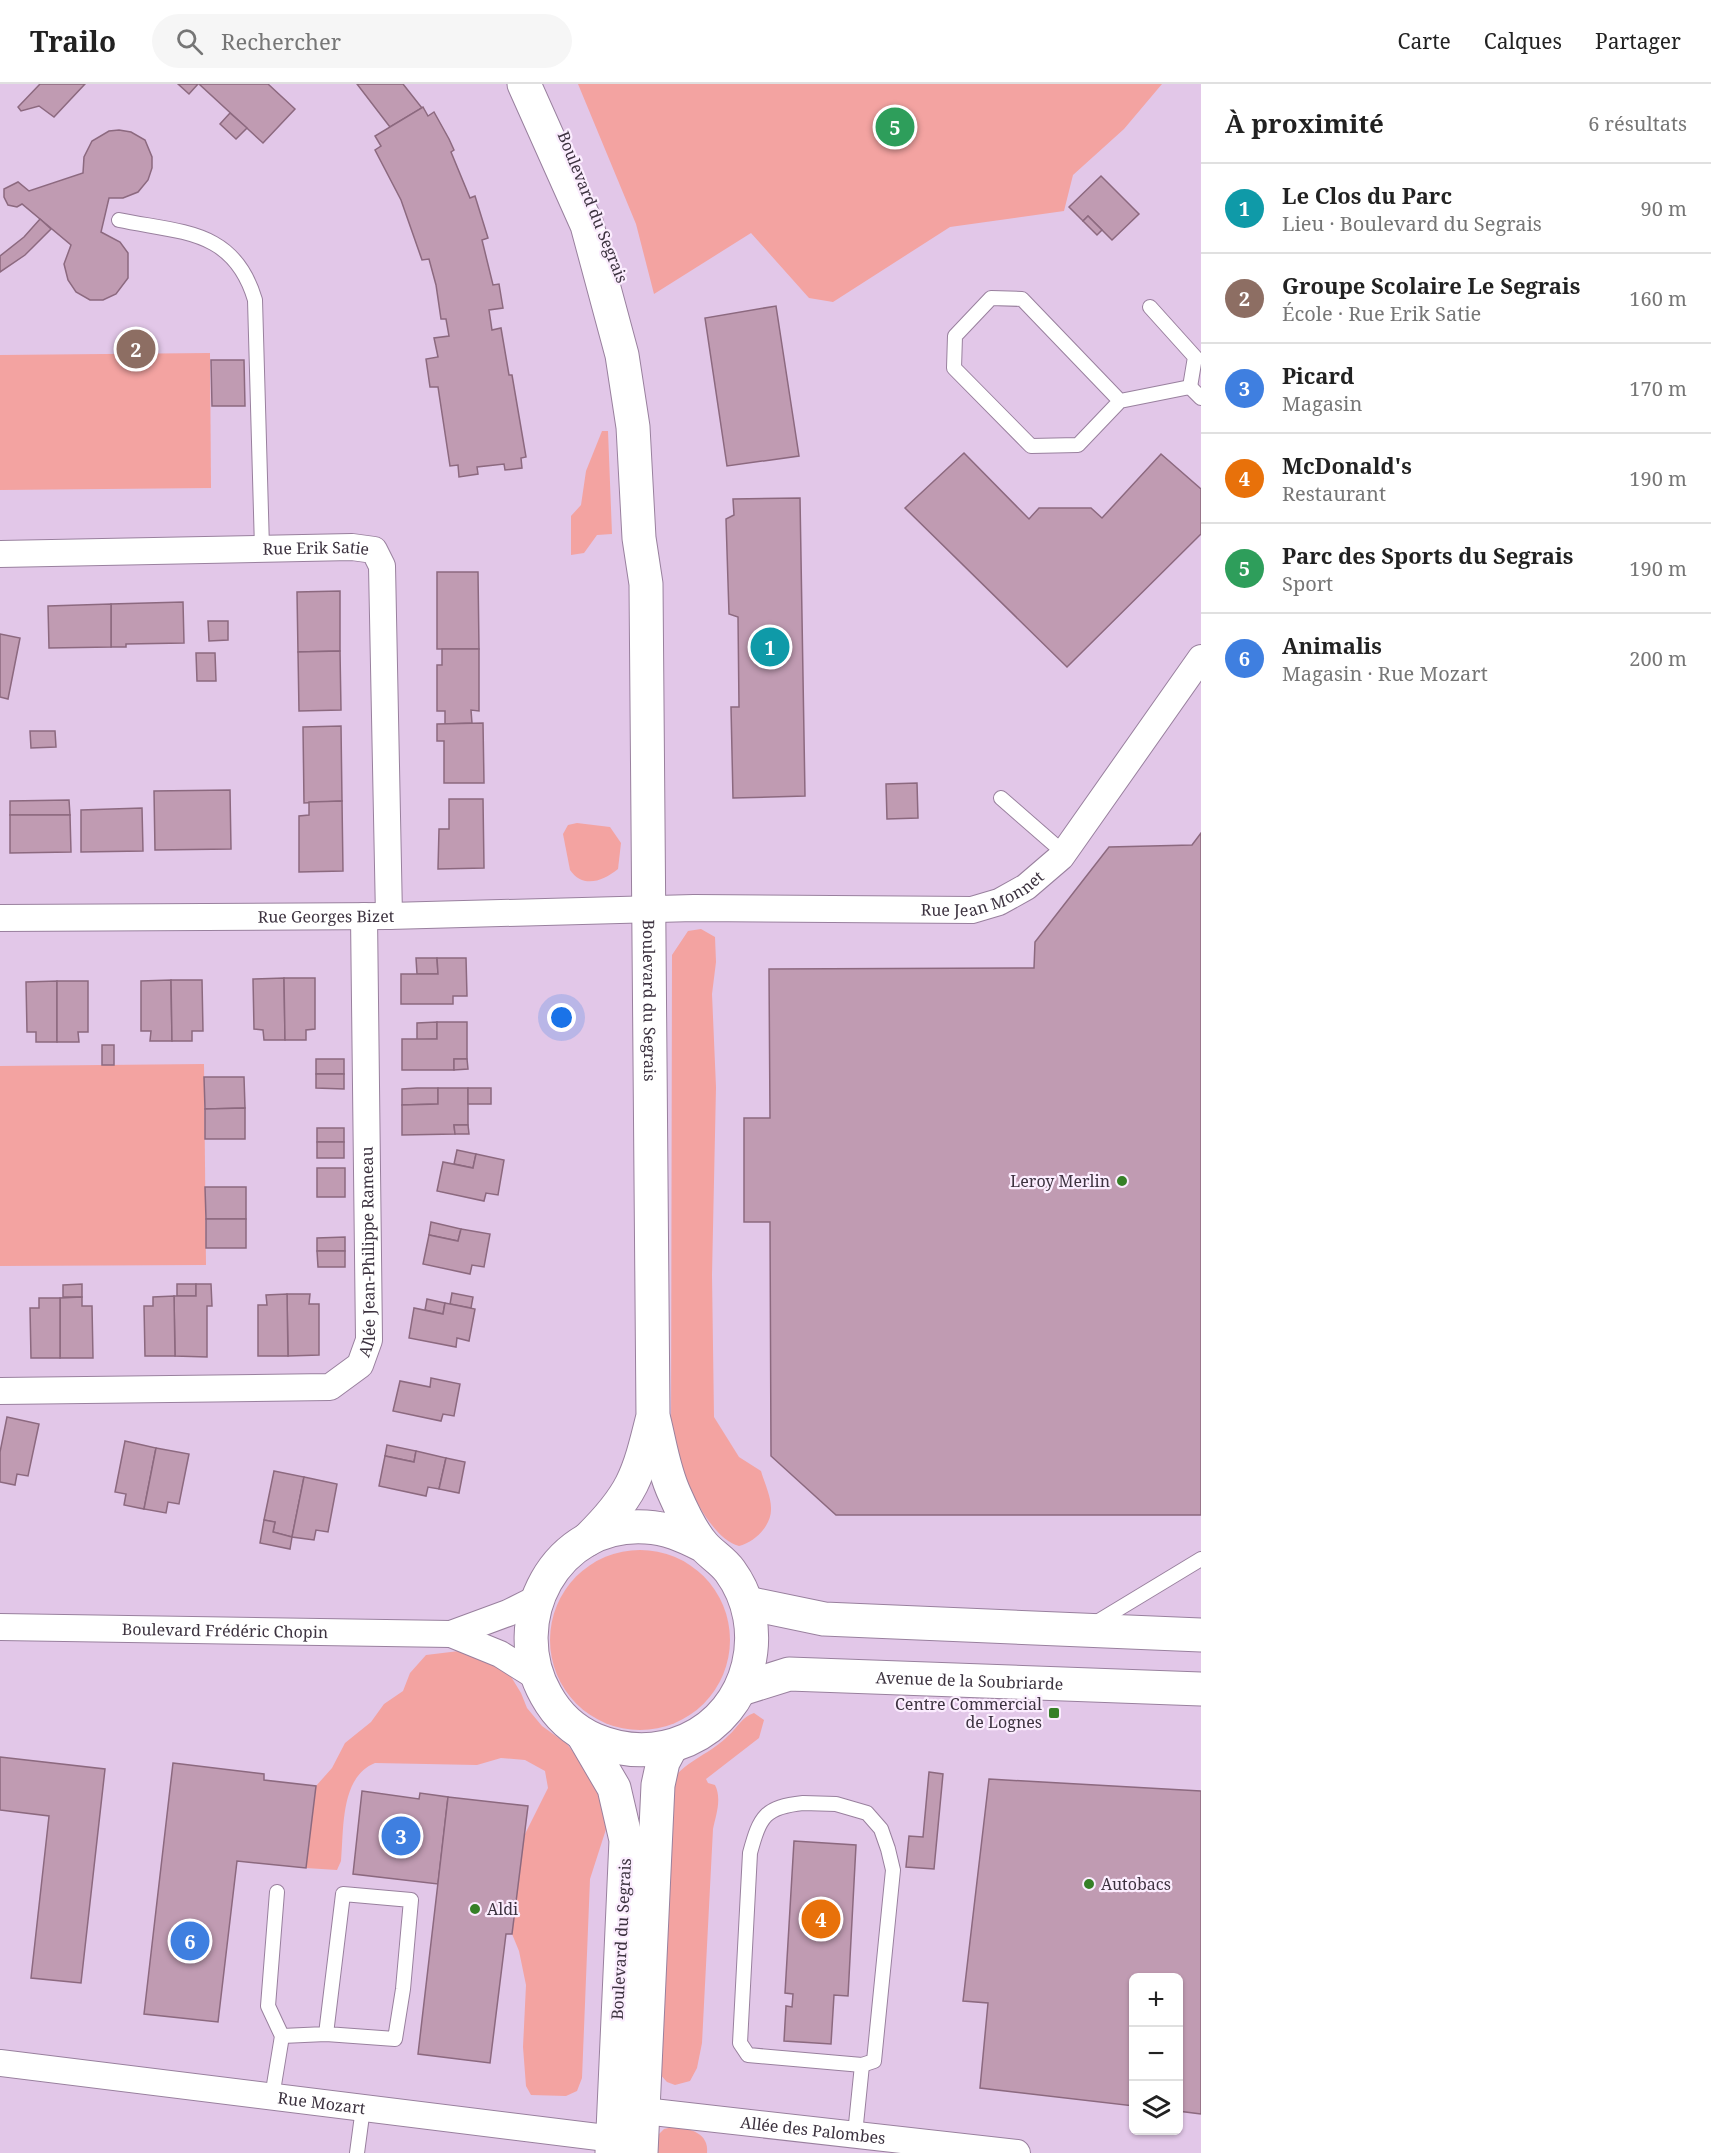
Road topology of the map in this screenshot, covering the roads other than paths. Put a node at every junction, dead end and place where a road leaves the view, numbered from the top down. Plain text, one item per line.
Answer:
1 (524, 84) edge
2 (537, 84) edge
3 (119, 220) dead end
4 (1150, 307) dead end
5 (1190, 387) junction
6 (1201, 398) edge
7 (1120, 401) junction
8 (262, 549) junction
9 (0, 554) edge
10 (646, 584) junction
11 (1201, 658) edge
12 (1001, 798) dead end
13 (1064, 853) junction
14 (650, 910) junction
15 (389, 915) junction
16 (364, 916) junction
17 (0, 918) edge
18 (0, 1391) edge
19 (653, 1416) junction
20 (587, 1540) junction
21 (702, 1545) junction
22 (1201, 1559) edge
23 (536, 1599) junction
24 (747, 1603) junction
25 (0, 1627) edge
26 (1084, 1630) junction
27 (451, 1634) junction
28 (1201, 1635) edge
29 (535, 1676) junction
30 (741, 1689) junction
31 (1201, 1689) edge
32 (583, 1735) junction
33 (671, 1747) junction
34 (277, 1892) dead end
35 (326, 2034) junction
36 (282, 2036) junction
37 (0, 2063) edge
38 (862, 2065) junction
39 (272, 2097) junction
40 (363, 2108) junction
41 (644, 2110) junction
42 (855, 2134) junction
43 (627, 2147) edge
44 (357, 2153) edge
45 (1017, 2153) edge

1 - 10 street, Boulevard du Segrais
2 - 10 street, Boulevard du Segrais
3 - 8 lane
4 - 5 lane
5 - 6 lane
5 - 7 lane
7 - 7 lane
8 - 9 street, Rue Erik Satie
8 - 15 street, Rue Erik Satie
10 - 14 street, Boulevard du Segrais
11 - 13 street, Rue Jean Monnet
12 - 13 lane
13 - 14 street, Rue Jean Monnet
14 - 15 street, Rue Georges Bizet
14 - 19 street, Boulevard du Segrais
15 - 16 street, Rue Georges Bizet
16 - 17 street, Rue Georges Bizet
16 - 18 street, Allée Jean-Philippe Rameau
19 - 20 street, Boulevard du Segrais
19 - 21 street, Boulevard du Segrais
20 - 21 street
20 - 23 street
21 - 24 street
22 - 26 lane
23 - 27 street, Boulevard Frédéric Chopin
23 - 29 street
24 - 26 street
24 - 30 street
25 - 27 street, Boulevard Frédéric Chopin
26 - 28 street
27 - 29 street, Boulevard Frédéric Chopin
29 - 32 street
30 - 31 street, Avenue de la Soubriarde
30 - 33 street
32 - 33 street
32 - 43 street, Boulevard du Segrais
33 - 41 street, Boulevard du Segrais
34 - 36 lane
35 - 35 lane
35 - 36 lane
36 - 39 lane
37 - 39 street, Rue Mozart
38 - 38 lane
38 - 42 lane
39 - 40 street, Rue Mozart
40 - 43 street, Rue Mozart
40 - 44 lane
41 - 42 street, Allée des Palombes
41 - 43 street, Boulevard du Segrais
42 - 45 street, Allée des Palombes

